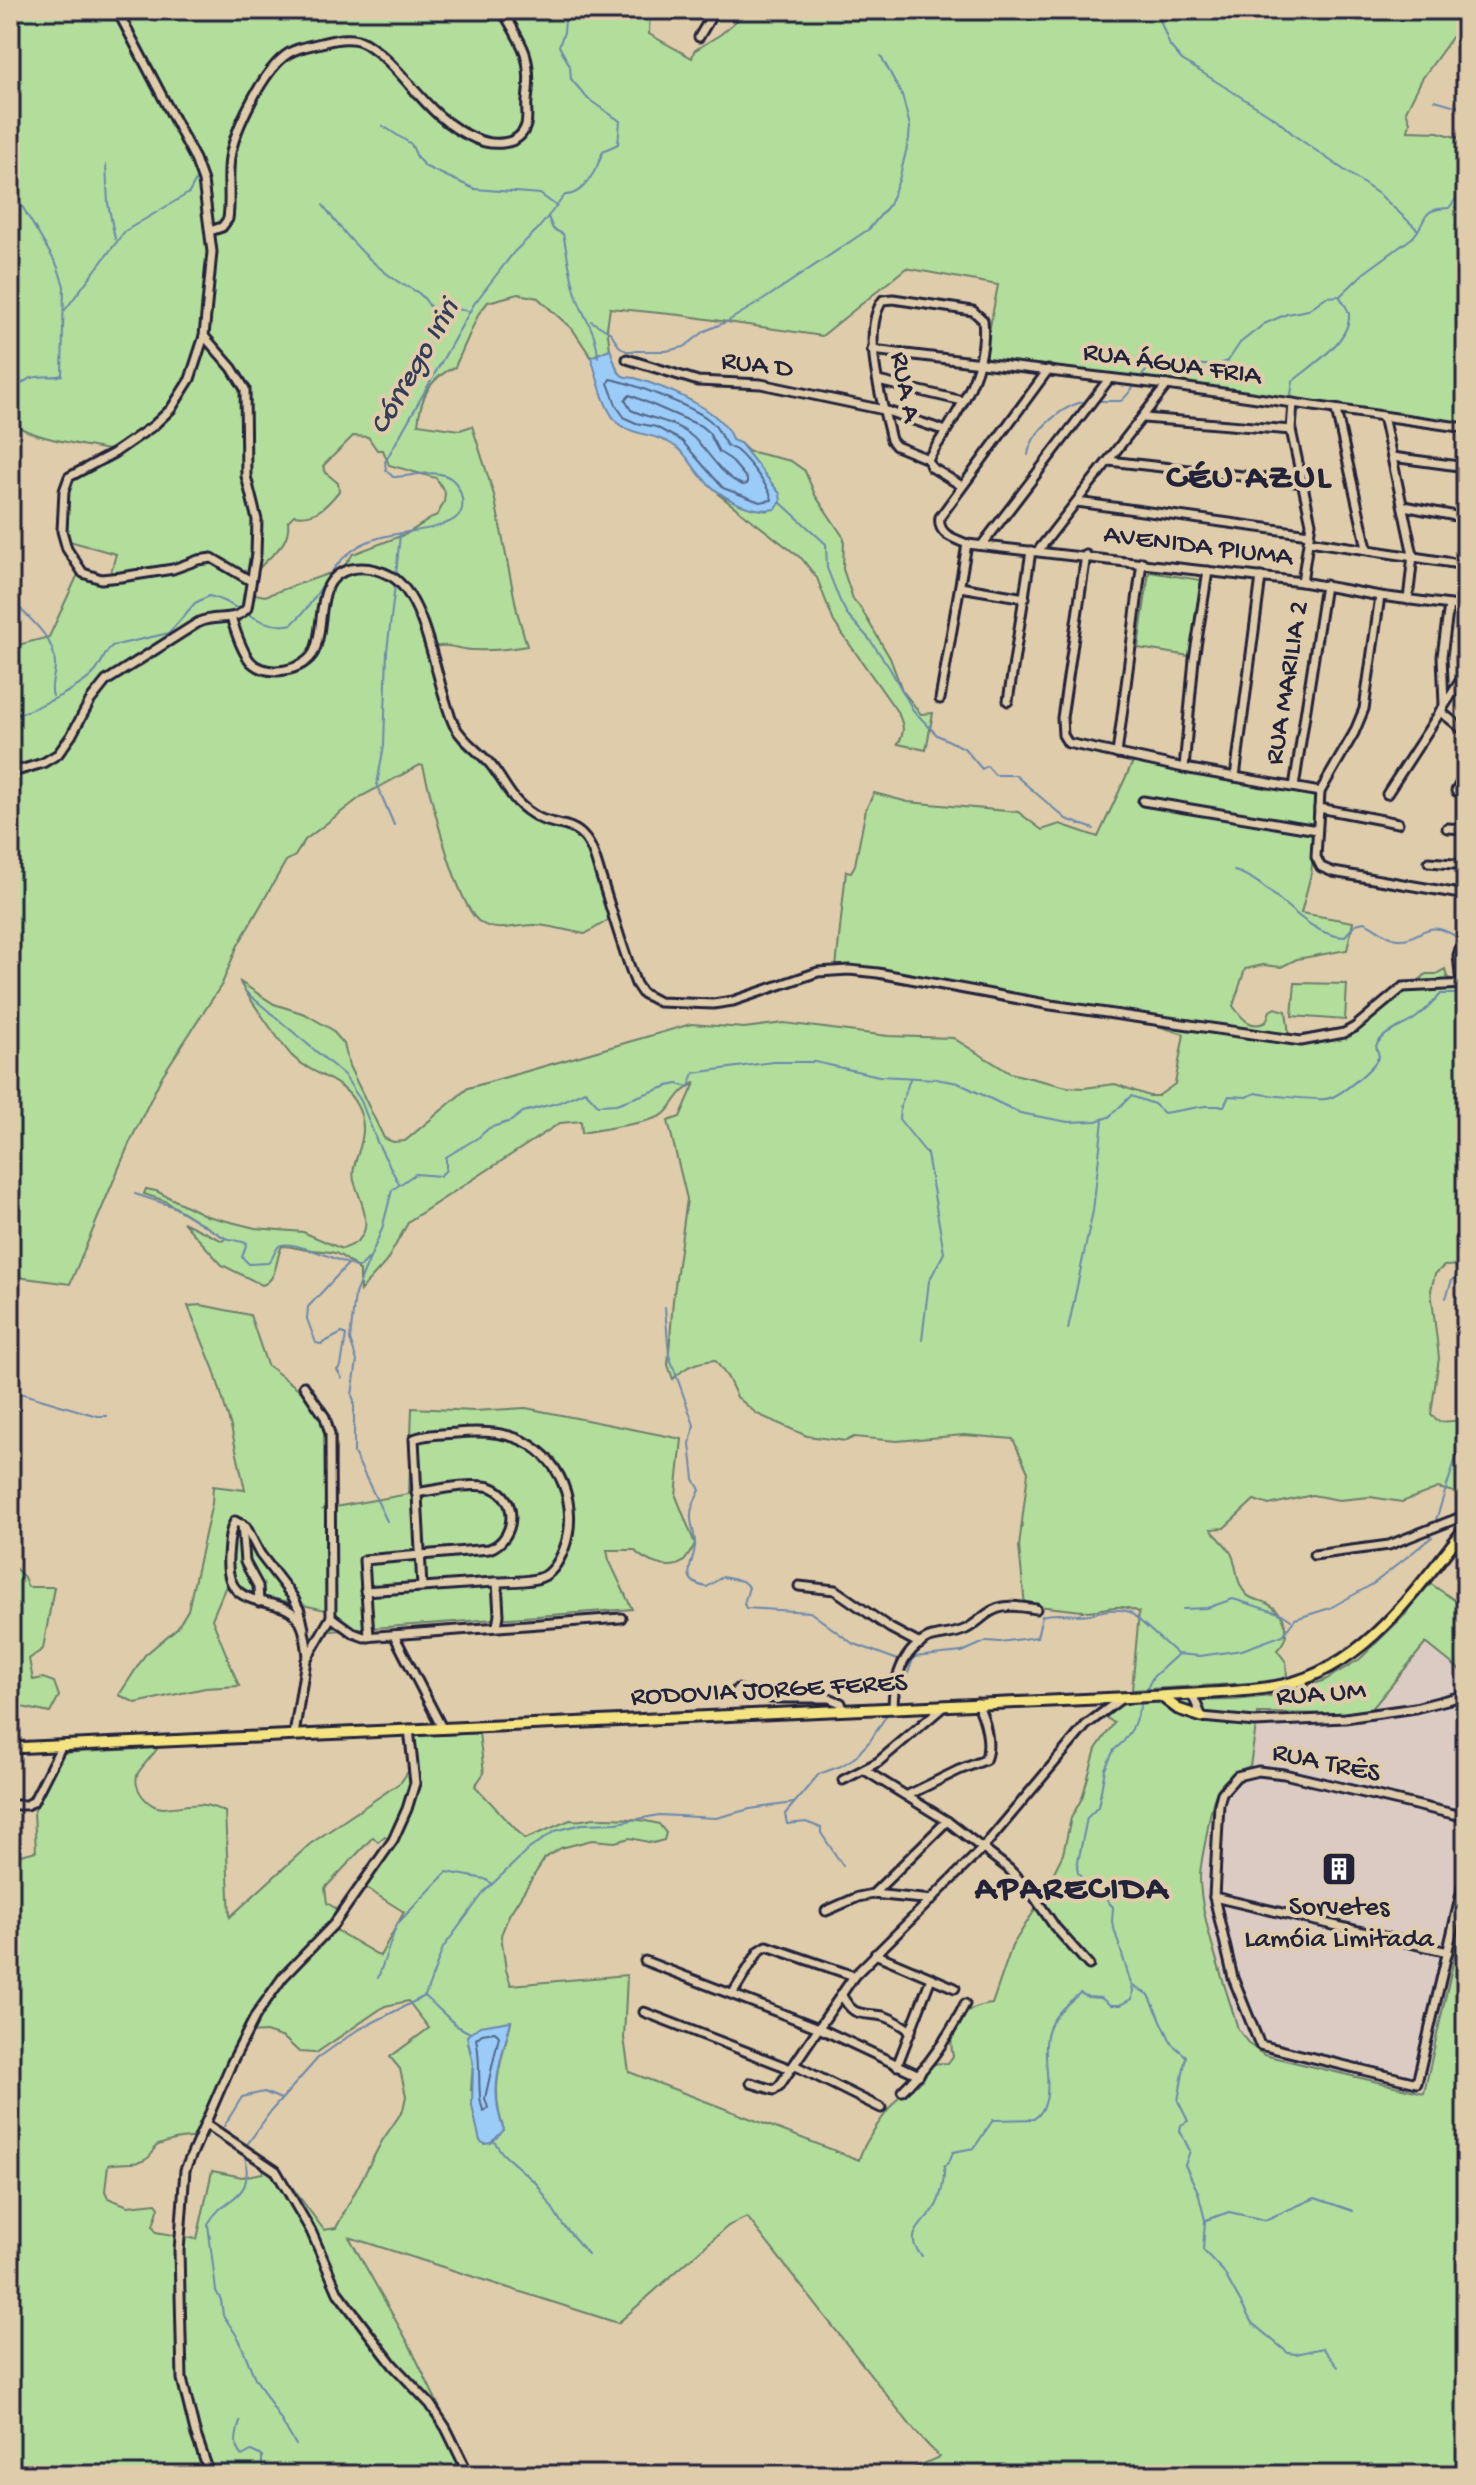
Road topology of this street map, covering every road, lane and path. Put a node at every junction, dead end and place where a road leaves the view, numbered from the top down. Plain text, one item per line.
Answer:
1 (117, 10) edge
2 (502, 10) edge
3 (715, 10) edge
4 (699, 37) dead end
5 (210, 231) junction
6 (204, 336) junction
7 (872, 350) junction
8 (627, 359) dead end
9 (980, 361) junction
10 (1048, 370) junction
11 (1109, 379) junction
12 (878, 381) junction
13 (1167, 385) junction
14 (963, 401) junction
15 (1293, 403) junction
16 (884, 410) junction
17 (1336, 410) junction
18 (1383, 416) junction
19 (1144, 418) junction
20 (1466, 428) edge
21 (1291, 430) junction
22 (946, 431) junction
23 (1392, 457) junction
24 (928, 459) junction
25 (1109, 461) junction
26 (1466, 467) edge
27 (1304, 483) junction
28 (962, 486) junction
29 (1077, 502) junction
30 (1404, 506) junction
31 (1466, 518) edge
32 (1309, 538) junction
33 (967, 544) junction
34 (982, 545) junction
35 (1367, 548) junction
36 (1035, 551) junction
37 (1086, 555) junction
38 (1413, 555) junction
39 (1142, 562) junction
40 (1466, 565) edge
41 (1208, 571) junction
42 (1261, 577) junction
43 (251, 581) junction
44 (1302, 582) junction
45 (1325, 585) junction
46 (960, 587) junction
47 (1380, 596) junction
48 (1466, 597) edge
49 (1025, 598) junction
50 (1408, 600) junction
51 (1449, 605) junction
52 (1464, 607) edge
53 (235, 617) junction
54 (1466, 672) edge
55 (940, 699) dead end
56 (1008, 701) dead end
57 (1442, 708) junction
58 (1466, 732) edge
59 (1117, 754) junction
60 (1184, 768) junction
61 (10, 773) edge
62 (1466, 773) edge
63 (1235, 777) junction
64 (1294, 787) junction
65 (1456, 791) dead end
66 (1320, 792) junction
67 (1387, 794) dead end
68 (1143, 801) dead end
69 (1319, 808) junction
70 (1398, 823) dead end
71 (1447, 828) dead end
72 (1466, 829) edge
73 (1317, 830) junction
74 (1429, 862) dead end
75 (1466, 865) edge
76 (1466, 895) edge
77 (1466, 931) edge
78 (1464, 984) edge
79 (304, 1386) dead end
80 (416, 1493) junction
81 (1466, 1515) edge
82 (242, 1523) junction
83 (1466, 1527) edge
84 (419, 1553) junction
85 (1314, 1555) dead end
86 (497, 1582) junction
87 (799, 1586) dead end
88 (422, 1587) junction
89 (365, 1591) junction
90 (259, 1602) junction
91 (1036, 1609) dead end
92 (331, 1617) junction
93 (621, 1618) dead end
94 (497, 1626) junction
95 (304, 1629) junction
96 (394, 1635) junction
97 (369, 1637) junction
98 (920, 1644) junction
99 (308, 1656) junction
100 (737, 1689) dead end
101 (1192, 1694) junction
102 (1466, 1695) edge
103 (1161, 1696) junction
104 (1124, 1697) junction
105 (977, 1703) junction
106 (946, 1705) junction
107 (893, 1708) junction
108 (843, 1709) junction
109 (1202, 1717) junction
110 (442, 1728) junction
111 (409, 1729) junction
112 (294, 1735) junction
113 (62, 1745) junction
114 (10, 1748) edge
115 (866, 1771) junction
116 (843, 1780) dead end
117 (908, 1795) junction
118 (13, 1805) dead end
119 (1466, 1817) edge
120 (947, 1821) junction
121 (982, 1849) junction
122 (1466, 1872) edge
123 (873, 1894) junction
124 (1214, 1897) junction
125 (932, 1900) junction
126 (826, 1911) dead end
127 (1448, 1952) junction
128 (875, 1954) junction
129 (645, 1961) dead end
130 (1089, 1965) dead end
131 (854, 1976) junction
132 (931, 1978) junction
133 (955, 1988) dead end
134 (733, 1993) junction
135 (841, 1994) junction
136 (965, 2004) dead end
137 (644, 2012) dead end
138 (819, 2028) junction
139 (911, 2031) junction
140 (897, 2066) junction
141 (792, 2067) junction
142 (919, 2075) junction
143 (751, 2083) dead end
144 (902, 2091) dead end
145 (881, 2108) dead end
146 (206, 2124) junction
147 (210, 2475) edge
148 (469, 2475) edge

1 - 5 street
2 - 5 street
3 - 4 street
5 - 6 street
6 - 43 street
6 - 43 street
7 - 9 street, RUA ÁGUA FRIA
7 - 9 street, RUA A
7 - 12 street, RUA A
8 - 16 street, RUA D
9 - 10 street, RUA ÁGUA FRIA
9 - 14 street
10 - 11 street, RUA ÁGUA FRIA
10 - 28 street
11 - 13 street, RUA ÁGUA FRIA
11 - 34 street
12 - 14 street
12 - 16 street, RUA A
13 - 15 street, RUA ÁGUA FRIA
13 - 19 street
14 - 22 street
15 - 17 street, RUA ÁGUA FRIA
15 - 21 street
16 - 22 street, RUA D
16 - 24 street, RUA A
17 - 18 street, RUA ÁGUA FRIA
17 - 35 street
18 - 20 street, RUA ÁGUA FRIA
18 - 23 street
19 - 21 street
19 - 25 street
21 - 27 street
22 - 24 street
23 - 26 street
23 - 30 street
24 - 28 street
25 - 27 street
25 - 29 street
27 - 32 street
28 - 33 street
29 - 32 street
29 - 36 street
30 - 31 street
30 - 38 street
32 - 35 street
32 - 44 street
33 - 34 street, AVENIDA PIUMA
33 - 46 street
34 - 36 street, AVENIDA PIUMA
35 - 38 street
36 - 37 street, AVENIDA PIUMA
36 - 49 street
37 - 39 street, AVENIDA PIUMA
37 - 59 street
38 - 40 street
38 - 50 street
39 - 41 street, AVENIDA PIUMA
39 - 59 street
41 - 42 street, AVENIDA PIUMA
41 - 60 street
42 - 44 street, AVENIDA PIUMA
42 - 63 street
43 - 53 street
44 - 45 street, AVENIDA PIUMA
45 - 47 street, AVENIDA PIUMA
45 - 64 street, RUA MARILIA 2
46 - 49 street
46 - 55 street
47 - 50 street, AVENIDA PIUMA
47 - 66 street
48 - 52 street
49 - 56 street
50 - 51 street, AVENIDA PIUMA
51 - 52 street, AVENIDA PIUMA
51 - 57 street
53 - 61 street
53 - 78 street
54 - 57 street
57 - 58 street
57 - 67 street
59 - 60 street
60 - 63 street
62 - 65 street
63 - 64 street
64 - 66 street
66 - 69 street
68 - 73 street
69 - 70 street
69 - 73 street
71 - 72 street
73 - 76 street
74 - 75 street
77 - 78 street
79 - 92 street
80 - 84 street
80 - 84 street
80 - 86 street
81 - 85 street
82 - 90 street
82 - 90 street
82 - 95 street
83 - 101 main road, RODOVIA JORGE FERES
84 - 88 street
84 - 89 street
86 - 88 street
86 - 94 street
87 - 98 street
88 - 89 street
89 - 97 street
90 - 95 street
91 - 98 street
92 - 97 street
92 - 99 street
93 - 94 street
94 - 96 street
95 - 99 street
96 - 97 street
96 - 110 street
98 - 107 street
99 - 112 street
100 - 108 street
101 - 103 main road, RODOVIA JORGE FERES
101 - 109 street
102 - 109 street, RUA UM
103 - 104 main road, RODOVIA JORGE FERES
103 - 109 main road
104 - 105 main road, RODOVIA JORGE FERES
104 - 121 street
105 - 106 main road, RODOVIA JORGE FERES
105 - 117 street
106 - 107 main road, RODOVIA JORGE FERES
106 - 115 street
107 - 108 main road, RODOVIA JORGE FERES
108 - 110 main road, RODOVIA JORGE FERES
110 - 111 main road, RODOVIA JORGE FERES
111 - 112 main road, RODOVIA JORGE FERES
111 - 146 street
112 - 113 main road, RODOVIA JORGE FERES
113 - 114 main road, RODOVIA JORGE FERES
113 - 118 street
115 - 116 street
115 - 117 street
117 - 120 street
119 - 124 street, RUA TRÊS
120 - 121 street
120 - 123 street
121 - 125 street
121 - 130 street
122 - 127 street
123 - 125 street
123 - 126 street
124 - 127 street
124 - 127 street, RUA TRÊS
125 - 128 street
128 - 131 street
128 - 132 street
129 - 134 street
131 - 134 street
131 - 135 street
132 - 133 street
132 - 139 street
134 - 138 street
135 - 138 street
135 - 139 street
136 - 142 street
137 - 141 street
138 - 140 street
138 - 141 street
139 - 140 street
140 - 142 street
141 - 143 street
141 - 145 street
142 - 144 street
146 - 147 street
146 - 148 street

